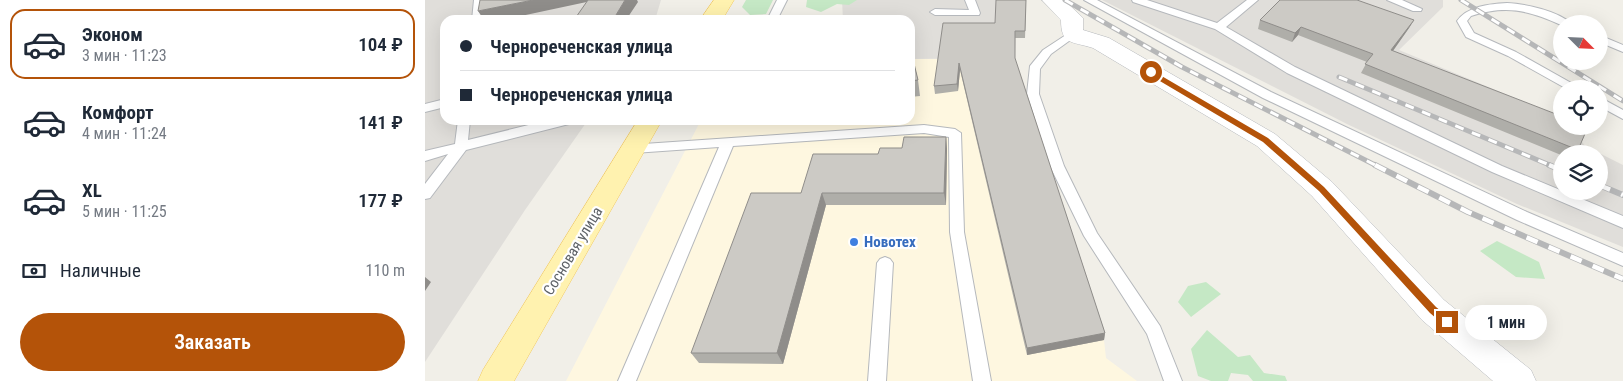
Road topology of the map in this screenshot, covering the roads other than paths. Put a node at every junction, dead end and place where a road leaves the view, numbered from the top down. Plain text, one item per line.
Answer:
1 (479, 0) edge
2 (723, 0) edge
3 (782, 0) edge
4 (970, 0) edge
5 (1052, 0) edge
6 (1089, 0) edge
7 (1137, 0) edge
8 (1253, 0) edge
9 (1393, 0) edge
10 (1506, 3) edge
11 (1417, 9) dead end
12 (935, 12) dead end
13 (478, 15) edge
14 (714, 15) edge
15 (774, 15) edge
16 (1553, 17) edge
17 (1219, 27) junction
18 (1072, 34) junction
19 (1608, 42) edge
20 (1623, 49) edge
21 (1560, 80) edge
22 (440, 104) edge
23 (1608, 106) edge
24 (425, 108) edge
25 (1623, 115) edge
26 (463, 125) edge
27 (525, 125) edge
28 (647, 125) edge
29 (728, 142) junction
30 (461, 147) junction
31 (634, 148) junction
32 (425, 156) edge
33 (425, 194) edge
34 (1623, 222) edge
35 (1623, 260) edge
36 (885, 263) dead end
37 (495, 381) edge
38 (627, 381) edge
39 (877, 381) edge
40 (982, 381) edge
41 (1173, 381) edge
42 (1519, 381) edge

1 - 13 lane
2 - 14 main road
3 - 15 lane
4 - 12 lane
5 - 18 street
6 - 35 lane
7 - 17 lane
8 - 17 lane
9 - 11 lane
10 - 16 lane
10 - 21 lane
17 - 34 lane
18 - 41 lane
18 - 42 street
19 - 20 lane
22 - 24 lane
23 - 25 lane
26 - 30 lane
27 - 30 lane
28 - 31 main road, Сосновая улица
29 - 31 lane
29 - 38 lane
29 - 40 lane
30 - 32 lane
30 - 33 lane
31 - 37 main road, Сосновая улица
36 - 39 lane

